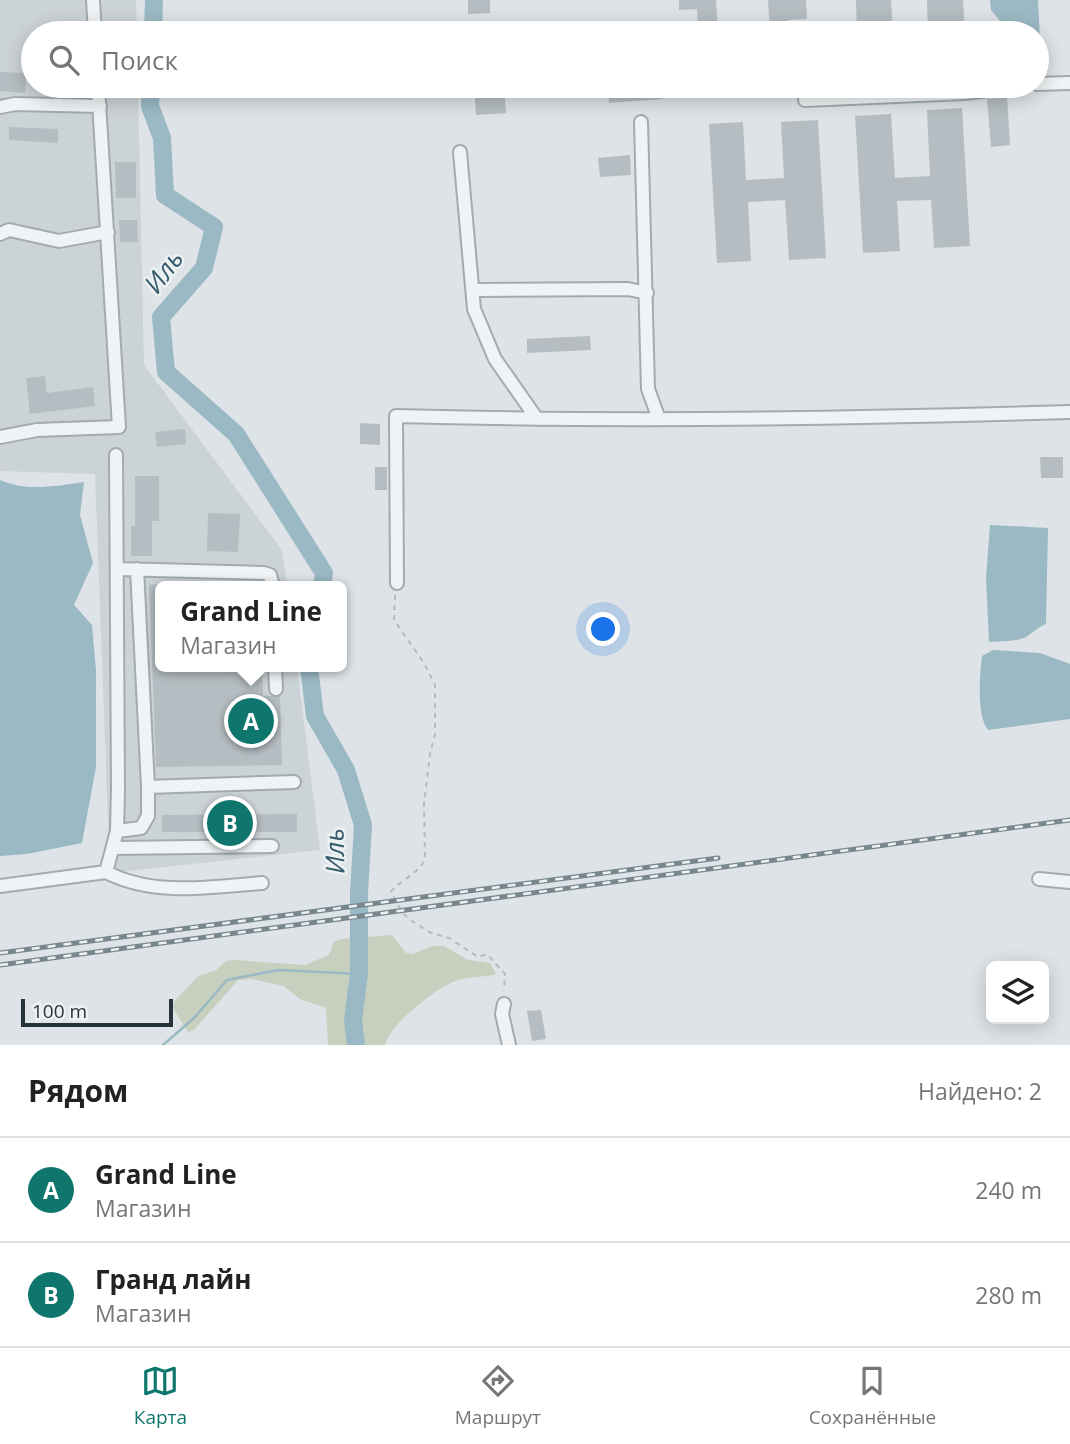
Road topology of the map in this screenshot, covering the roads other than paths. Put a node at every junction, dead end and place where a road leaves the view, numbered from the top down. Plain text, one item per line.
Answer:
1 (93, 0) edge
2 (94, 21) edge
3 (1070, 83) edge
4 (1049, 84) edge
5 (99, 98) edge
6 (850, 98) edge
7 (805, 100) dead end
8 (100, 106) junction
9 (0, 107) edge
10 (641, 122) dead end
11 (460, 152) dead end
12 (108, 232) junction
13 (0, 234) edge
14 (473, 290) junction
15 (647, 293) junction
16 (1070, 412) edge
17 (537, 419) junction
18 (659, 419) junction
19 (0, 438) edge
20 (116, 455) dead end
21 (118, 569) junction
22 (137, 569) junction
23 (272, 581) edge
24 (397, 583) road end
25 (275, 672) edge
26 (276, 689) dead end
27 (294, 782) dead end
28 (148, 787) junction
29 (117, 831) junction
30 (272, 846) dead end
31 (114, 848) junction
32 (106, 873) junction
33 (1039, 879) dead end
34 (1070, 882) edge
35 (262, 883) dead end
36 (0, 886) edge
37 (503, 1004) road end
38 (509, 1045) edge

1 - 2 street
3 - 4 street
5 - 8 street
6 - 7 street
8 - 9 street
8 - 12 street
10 - 15 street
11 - 14 street
12 - 13 street
12 - 19 street
14 - 15 street
14 - 17 street
15 - 18 street
16 - 18 street
17 - 18 street
17 - 24 street
20 - 21 street
21 - 22 street
21 - 29 street
22 - 23 street
22 - 28 street
25 - 26 street
27 - 28 street
28 - 29 street
29 - 31 street
30 - 31 street
31 - 32 street
32 - 35 street
32 - 36 street
33 - 34 street
37 - 38 street

